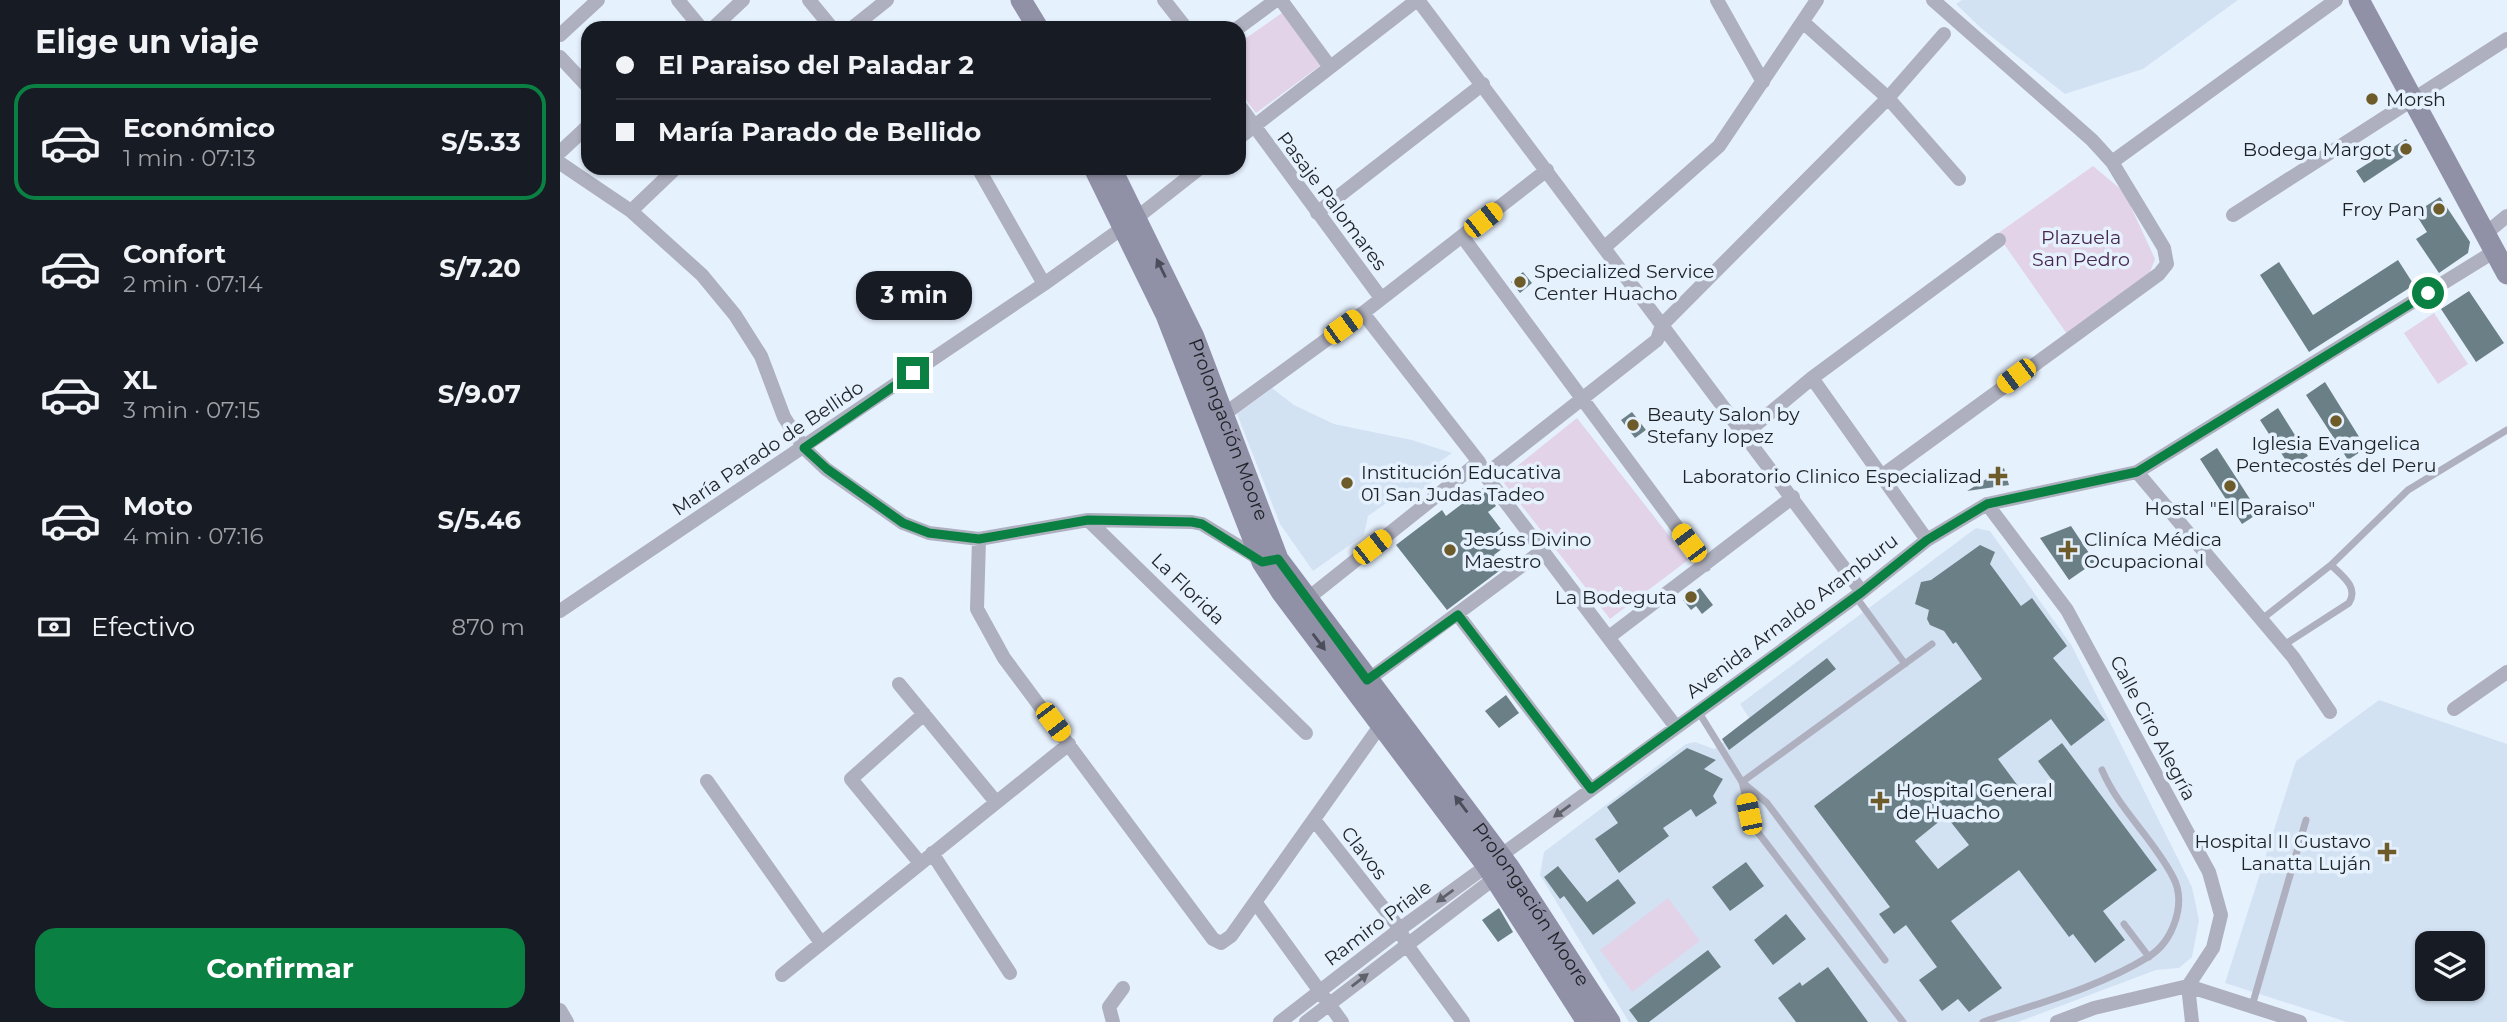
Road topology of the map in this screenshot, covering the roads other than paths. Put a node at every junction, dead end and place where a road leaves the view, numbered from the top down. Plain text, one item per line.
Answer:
1 (598, 0) edge
2 (678, 0) edge
3 (743, 0) edge
4 (809, 0) edge
5 (887, 0) edge
6 (1004, 0) edge
7 (1021, 0) edge
8 (1164, 0) edge
9 (1279, 0) edge
10 (1418, 0) edge
11 (1717, 0) edge
12 (1817, 0) edge
13 (1933, 0) edge
14 (2336, 0) edge
15 (2359, 0) edge
16 (697, 21) edge
17 (711, 21) edge
18 (826, 21) edge
19 (861, 21) edge
20 (1018, 21) edge
21 (1034, 21) edge
22 (1180, 21) edge
23 (1246, 23) edge
24 (1804, 23) junction
25 (1944, 34) dead end
26 (560, 35) edge
27 (2507, 39) edge
28 (560, 57) edge
29 (1330, 67) junction
30 (581, 80) edge
31 (1763, 82) junction
32 (1483, 85) junction
33 (1888, 98) junction
34 (2412, 101) junction
35 (1246, 116) edge
36 (1253, 127) junction
37 (581, 132) edge
38 (1246, 132) edge
39 (560, 152) edge
40 (2112, 162) junction
41 (560, 163) edge
42 (1547, 170) junction
43 (670, 175) edge
44 (982, 175) edge
45 (1098, 175) edge
46 (1113, 175) edge
47 (1191, 175) edge
48 (1959, 179) dead end
49 (631, 211) junction
50 (1317, 213) junction
51 (2233, 215) dead end
52 (2507, 216) edge
53 (1129, 224) junction
54 (1462, 236) junction
55 (1999, 240) dead end
56 (2490, 243) junction
57 (1606, 246) junction
58 (2507, 274) edge
59 (1044, 284) junction
60 (1381, 298) junction
61 (1363, 313) junction
62 (1662, 325) junction
63 (1812, 378) junction
64 (1580, 399) junction
65 (1216, 419) junction
66 (2507, 430) edge
67 (1746, 433) junction
68 (804, 448) junction
69 (1482, 468) junction
70 (2137, 472) junction
71 (1883, 475) junction
72 (1793, 497) junction
73 (1987, 504) junction
74 (1088, 520) junction
75 (979, 539) junction
76 (1927, 540) junction
77 (1543, 550) junction
78 (1270, 560) junction
79 (1705, 565) junction
80 (2331, 565) junction
81 (1859, 594) junction
82 (1301, 603) junction
83 (560, 611) edge
84 (1458, 615) junction
85 (2262, 619) junction
86 (1609, 637) junction
87 (1932, 644) dead end
88 (2283, 646) junction
89 (1905, 664) junction
90 (2507, 672) edge
91 (900, 684) dead end
92 (1361, 685) junction
93 (2454, 709) dead end
94 (1698, 711) junction
95 (2330, 712) dead end
96 (924, 714) junction
97 (1380, 726) junction
98 (1676, 727) junction
99 (1306, 733) dead end
100 (1069, 744) junction
101 (2102, 770) dead end
102 (707, 781) dead end
103 (1742, 782) junction
104 (1591, 789) junction
105 (996, 802) junction
106 (2306, 820) dead end
107 (1315, 821) junction
108 (932, 853) junction
109 (920, 863) junction
110 (1498, 867) junction
111 (1256, 903) junction
112 (2124, 924) dead end
113 (1400, 929) junction
114 (821, 943) junction
115 (1406, 944) junction
116 (2149, 957) junction
117 (1885, 960) dead end
118 (1010, 972) dead end
119 (782, 975) dead end
120 (2188, 986) junction
121 (1123, 988) dead end
122 (1320, 990) junction
123 (1329, 1004) junction
124 (2252, 1006) junction
125 (560, 1010) edge
126 (2095, 1015) edge
127 (567, 1022) edge
128 (1113, 1022) edge
129 (1280, 1022) edge
130 (1307, 1022) edge
131 (1342, 1022) edge
132 (1463, 1022) edge
133 (1587, 1022) edge
134 (1610, 1022) edge
135 (1903, 1022) edge
136 (1983, 1022) edge
137 (2057, 1022) edge
138 (2192, 1022) edge
139 (2300, 1022) edge

1 - 26 street
2 - 16 street
3 - 17 street
4 - 18 street
5 - 19 street
6 - 20 street
7 - 21 street
8 - 22 street
9 - 23 street
9 - 29 street
10 - 29 street
10 - 32 street
11 - 31 street
12 - 24 street
13 - 40 street
14 - 40 street
15 - 34 street
24 - 31 street
24 - 33 street
25 - 33 street
27 - 34 street
28 - 30 street
29 - 36 street
31 - 57 street
32 - 42 street
32 - 50 street
33 - 48 street
33 - 62 street
34 - 51 street
34 - 56 street
35 - 36 street, Pasaje Palomares
36 - 38 street
36 - 50 street, Pasaje Palomares
37 - 39 street
40 - 71 street
41 - 49 street
42 - 54 street
42 - 57 street
43 - 49 street
44 - 59 street
45 - 53 street, Prolongación Moore
46 - 53 street, Prolongación Moore
47 - 53 street, María Parado de Bellido
49 - 68 street
50 - 60 street, Pasaje Palomares
52 - 56 street, Avenida Arnaldo Aramburu
53 - 59 street, María Parado de Bellido
53 - 65 street, Prolongación Moore
54 - 60 street
54 - 64 street
55 - 63 street
56 - 58 street
56 - 70 street, Avenida Arnaldo Aramburu
57 - 62 street
59 - 68 street, María Parado de Bellido
60 - 61 street
61 - 65 street
61 - 69 street
62 - 64 street
62 - 67 street
63 - 67 street
63 - 71 street
64 - 69 street
64 - 79 street
65 - 78 street, Prolongación Moore
66 - 80 lane
67 - 72 street
68 - 75 street
68 - 83 street, María Parado de Bellido
69 - 77 street
69 - 82 street
70 - 73 street, Avenida Arnaldo Aramburu
70 - 85 street
71 - 76 street
72 - 79 street
72 - 81 street
73 - 76 street, Avenida Arnaldo Aramburu
73 - 120 street, Calle Ciro Alegría
74 - 75 street
74 - 78 street
74 - 99 street, La Florida
75 - 100 street
76 - 81 street, Avenida Arnaldo Aramburu
77 - 84 street
77 - 86 street
78 - 82 street, Prolongación Moore
79 - 86 street
80 - 85 lane
80 - 88 lane
81 - 89 lane
81 - 94 street, Avenida Arnaldo Aramburu
82 - 92 street, Prolongación Moore
84 - 92 street
84 - 104 street
85 - 88 street
86 - 98 street
87 - 89 lane
88 - 95 street
89 - 103 lane
90 - 93 street
91 - 96 street
92 - 97 street, Prolongación Moore
110 -> 92 street, Prolongación Moore
94 - 98 street, Avenida Arnaldo Aramburu
94 - 103 lane
96 - 105 street
96 - 109 street
97 - 107 street
97 - 110 street, Prolongación Moore
98 - 104 street, Avenida Arnaldo Aramburu
100 - 105 street
100 - 111 street
101 - 116 lane
102 - 114 street
103 - 117 lane
103 - 135 lane
104 -> 110 street, Avenida Arnaldo Aramburu
105 - 108 street
106 - 124 lane
107 - 111 street
107 - 113 street, Clavos
108 - 109 street
108 - 118 street
109 - 114 street
110 -> 113 street, Ramiro Priale
110 - 115 street, Ramiro Priale
110 - 133 street, Prolongación Moore
110 - 134 street, Prolongación Moore
111 - 122 street
112 - 116 lane
113 - 115 street, Clavos
113 - 122 street, Ramiro Priale
114 - 119 street
123 -> 115 street, Ramiro Priale
115 - 132 street, Clavos
116 - 136 lane
120 - 124 street
120 - 126 street
120 - 138 street
121 - 128 street
122 - 123 street
122 - 129 street, Ramiro Priale
123 - 130 street, Ramiro Priale
123 - 131 street
124 - 139 street
125 - 127 street
126 - 137 street

